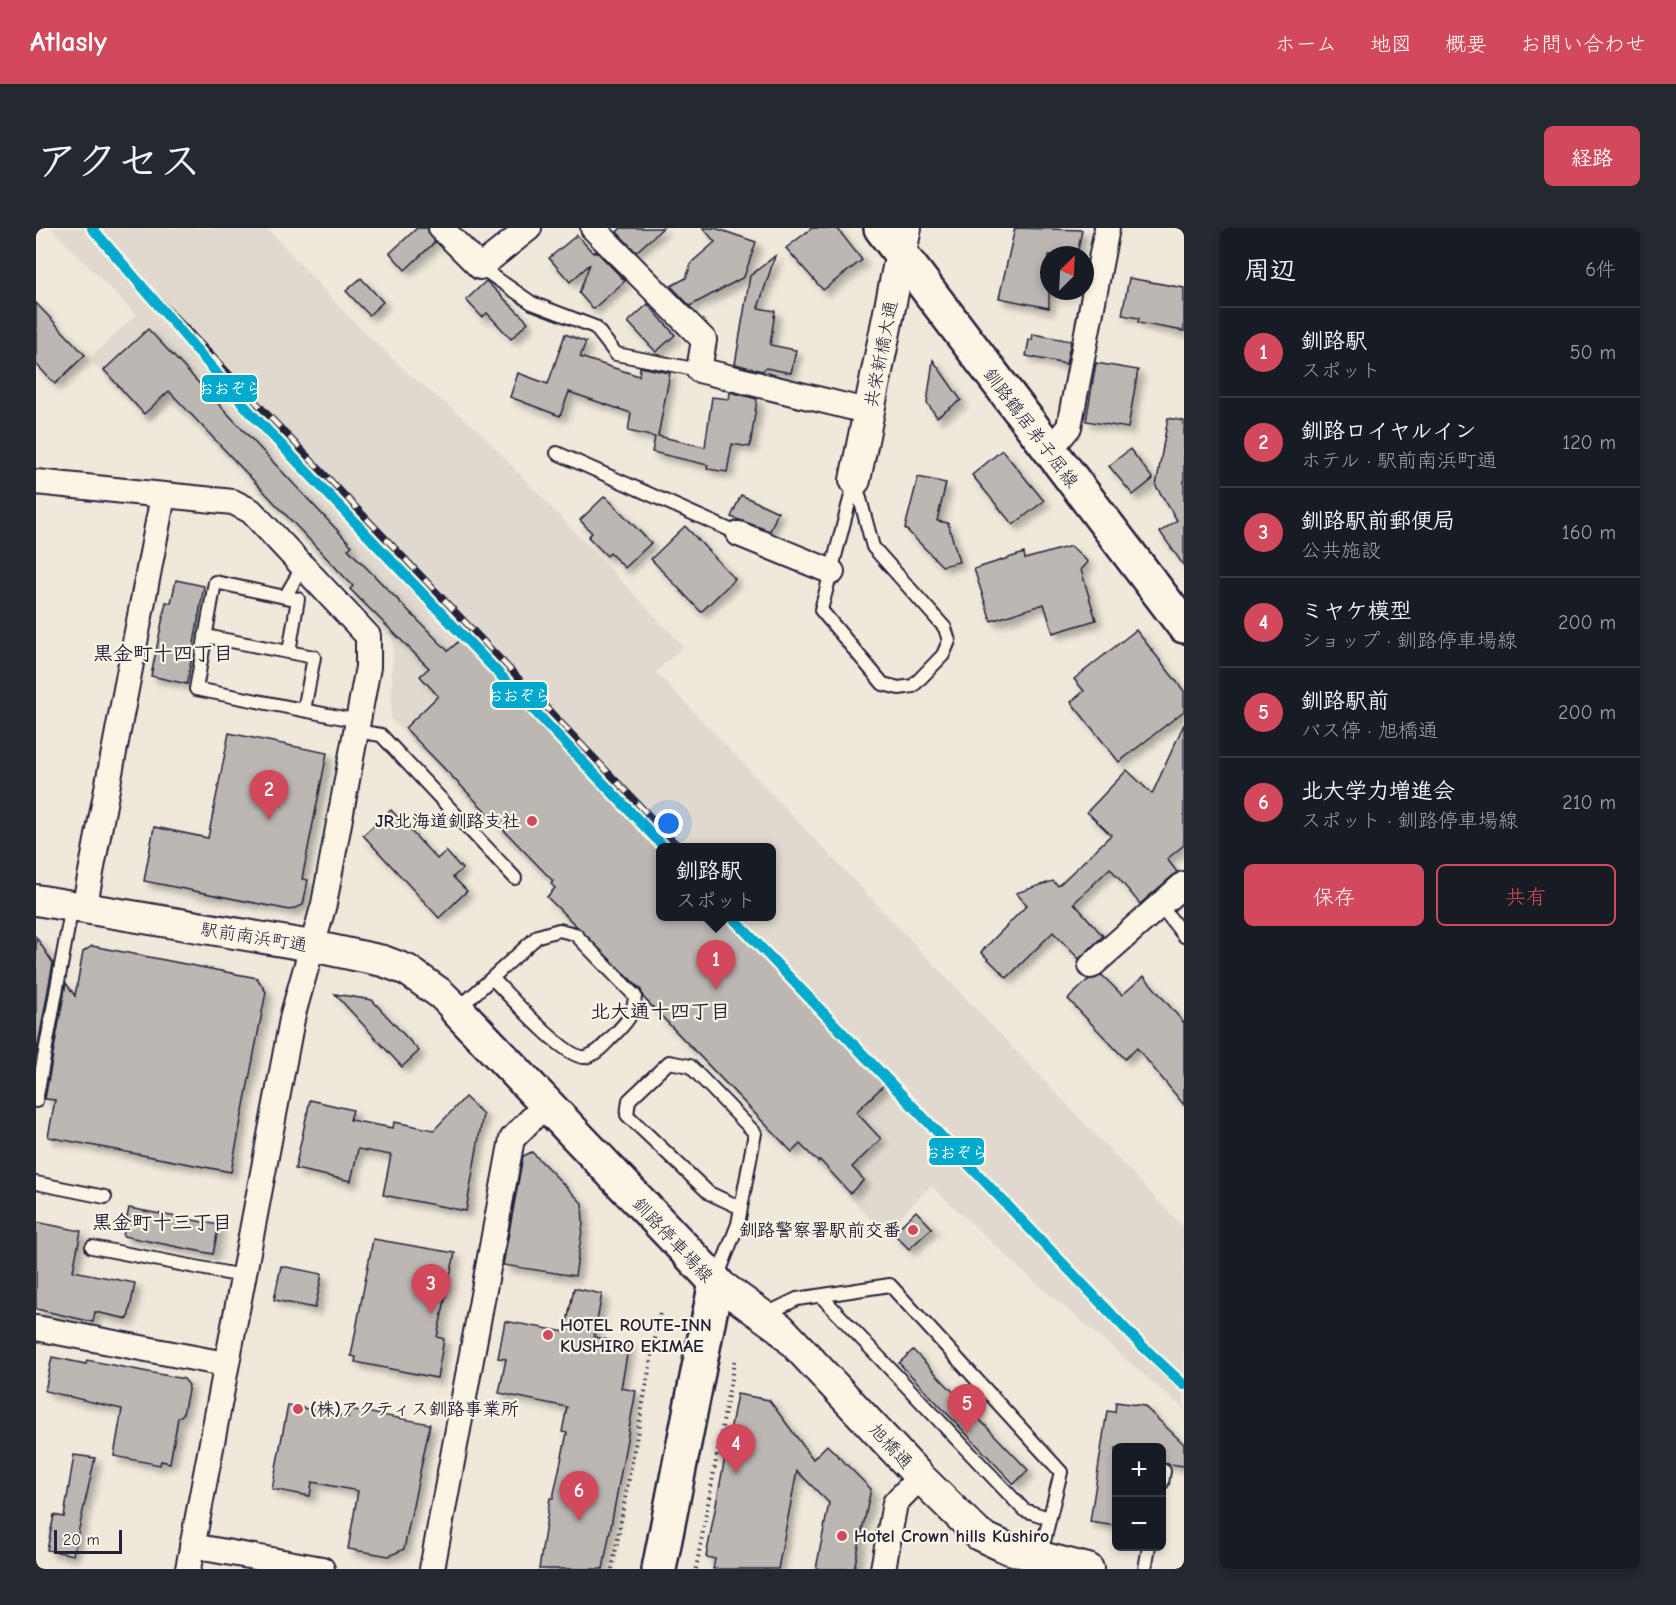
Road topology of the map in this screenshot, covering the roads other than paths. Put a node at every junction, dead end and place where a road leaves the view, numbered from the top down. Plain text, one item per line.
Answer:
1 (441, 228) edge
2 (529, 228) edge
3 (593, 228) edge
4 (1107, 228) edge
5 (896, 236) edge
6 (480, 267) junction
7 (699, 370) junction
8 (870, 412) junction
9 (1049, 451) junction
10 (557, 453) dead end
11 (855, 480) junction
12 (36, 482) edge
13 (163, 496) junction
14 (739, 534) joint
15 (303, 566) junction
16 (832, 572) junction
17 (285, 597) junction
18 (1182, 620) edge
19 (205, 636) junction
20 (289, 652) junction
21 (304, 710) junction
22 (357, 726) junction
23 (515, 878) dead end
24 (1184, 884) edge
25 (36, 900) edge
26 (1161, 906) junction
27 (78, 908) junction
28 (1184, 936) edge
29 (312, 946) junction
30 (1091, 966) dead end
31 (492, 978) junction
32 (457, 1010) junction
33 (36, 1101) edge
34 (546, 1105) junction
35 (36, 1183) edge
36 (105, 1197) dead end
37 (741, 1208) junction
38 (92, 1247) dead end
39 (242, 1276) junction
40 (716, 1282) junction
41 (821, 1296) junction
42 (763, 1316) junction
43 (36, 1328) edge
44 (225, 1364) junction
45 (920, 1477) junction
46 (1049, 1518) junction
47 (1148, 1551) edge
48 (190, 1558) edge
49 (1040, 1558) junction
50 (322, 1569) edge
51 (432, 1569) edge
52 (659, 1569) edge
53 (883, 1569) edge
54 (1088, 1569) edge
55 (1144, 1569) edge

1 - 6 street
2 - 6 street
3 - 7 street
4 - 9 street
5 - 8 street, 共栄新橋大通
5 - 9 main road, 釧路鶴居弟子屈線
6 - 7 lane
7 - 8 street
8 - 11 street, 共栄新橋大通
9 - 18 main road, 釧路鶴居弟子屈線
10 - 14 lane
11 - 16 lane
11 - 16 lane
12 - 13 street
13 - 15 street
13 - 27 street
14 - 16 street
15 - 17 lane
15 - 22 street
17 - 19 lane
17 - 20 lane
19 - 20 lane
19 - 21 lane
20 - 21 lane
21 - 22 lane
22 - 23 lane
22 - 29 street
24 - 26 street
25 - 27 street, 駅前南浜町通
26 - 28 lane
26 - 30 street
27 - 29 street, 駅前南浜町通
27 - 33 lane
29 - 32 street, 駅前南浜町通
29 - 39 street
31 - 31 lane
31 - 32 lane
32 - 34 main road, 釧路停車場線
34 - 40 main road, 釧路停車場線
34 - 51 street
35 - 36 lane
37 - 37 lane
37 - 40 lane
38 - 39 lane
39 - 44 street
40 - 42 street, 旭橋通
40 - 52 main road, 釧路停車場線
41 - 42 lane
41 - 46 lane
41 - 46 lane
42 - 45 street, 旭橋通
43 - 44 street
44 - 48 street
45 - 49 street, 旭橋通
45 - 53 street
46 - 49 lane
47 - 55 lane
48 - 50 street
49 - 54 street, 旭橋通

